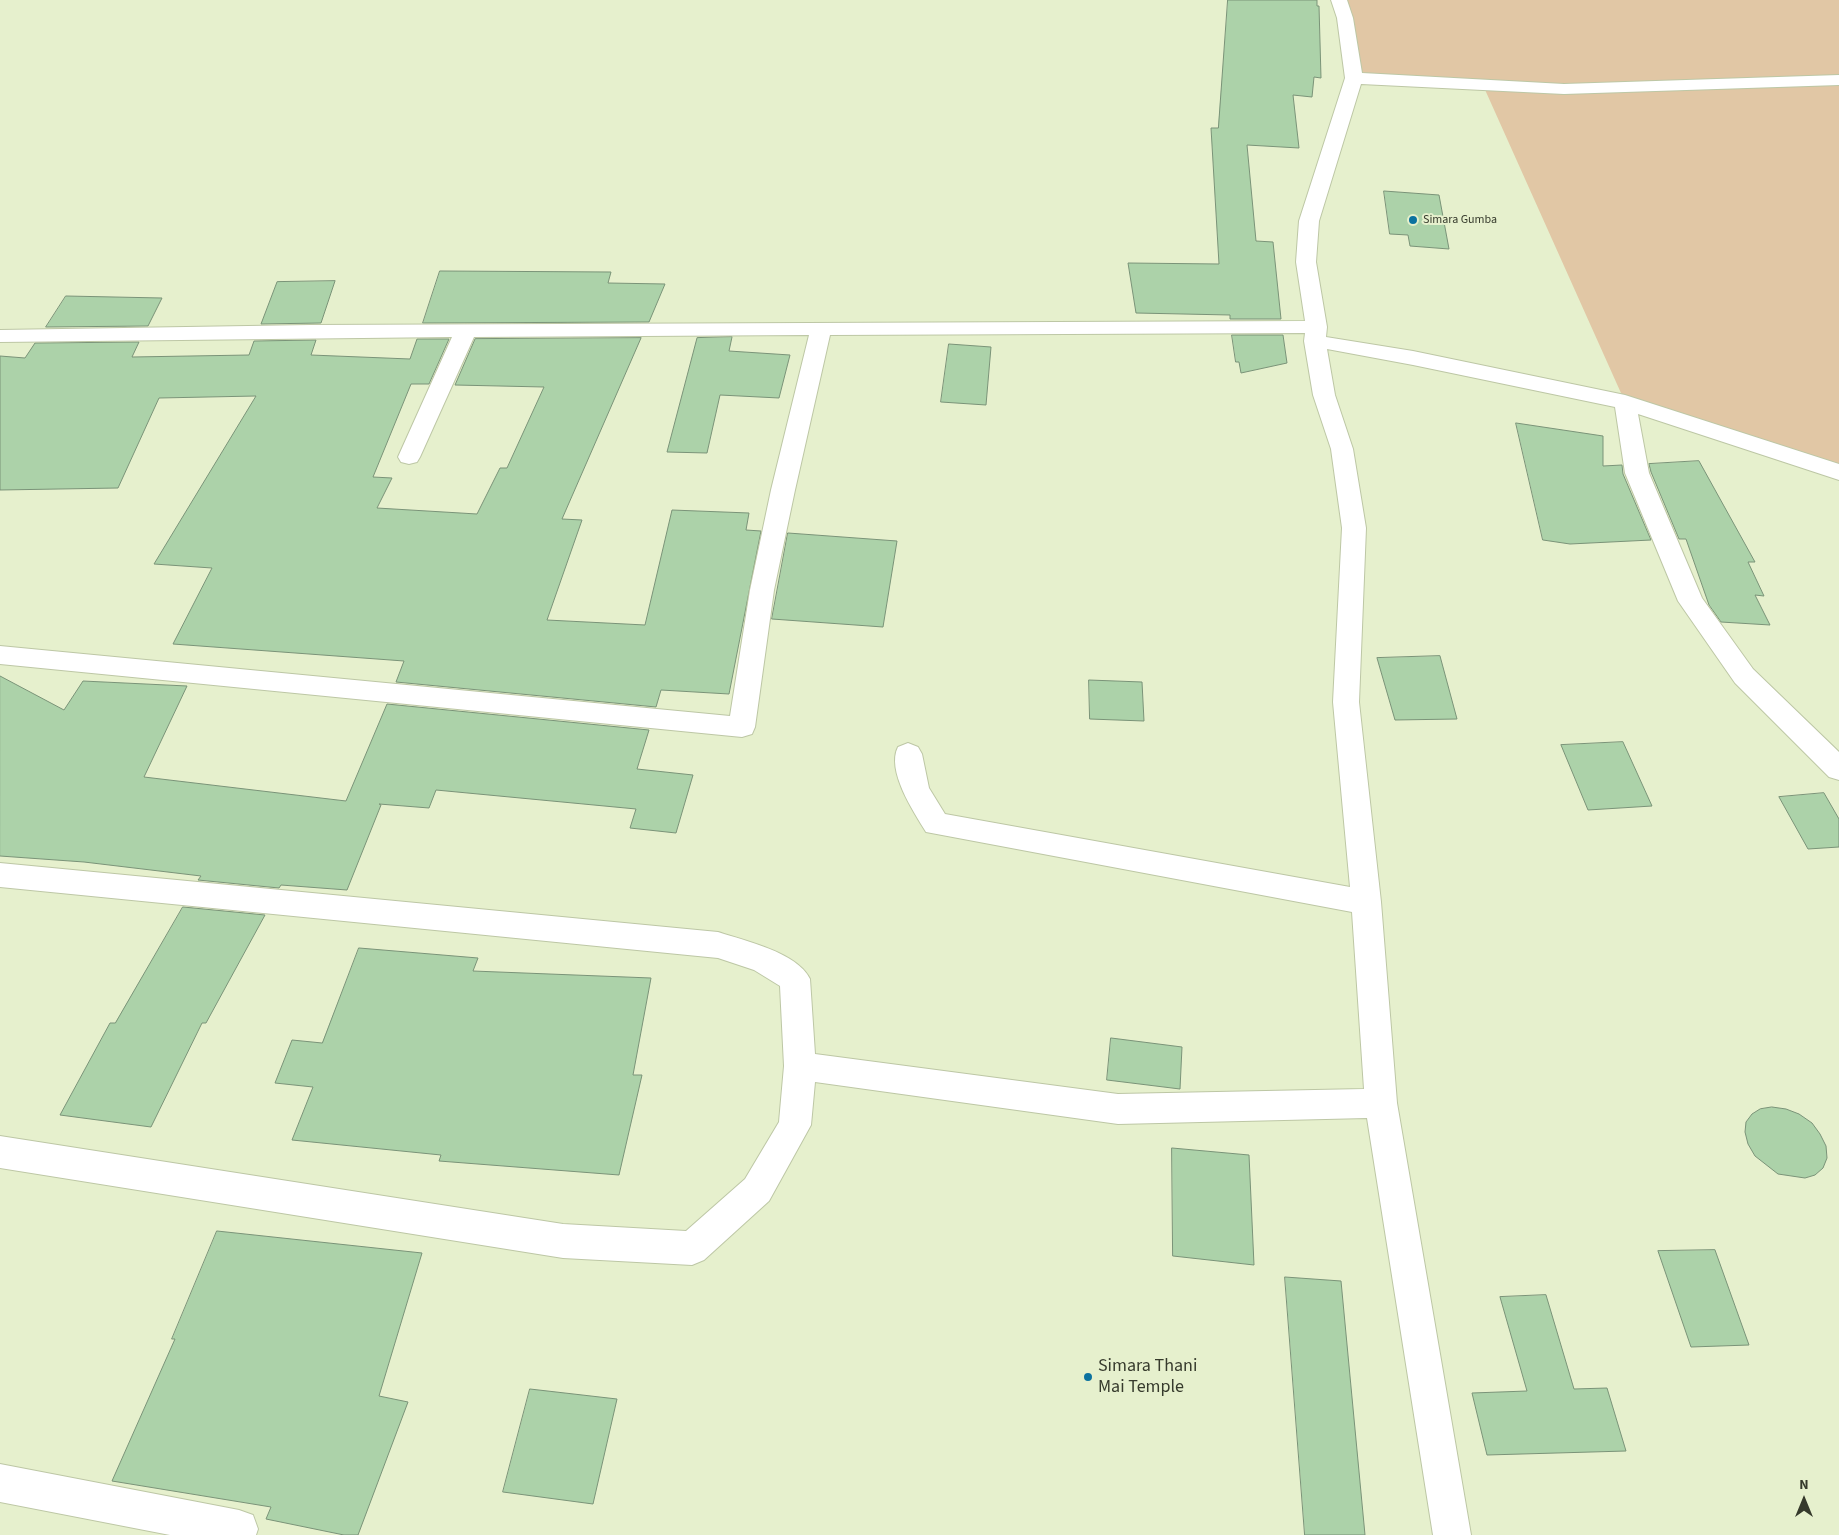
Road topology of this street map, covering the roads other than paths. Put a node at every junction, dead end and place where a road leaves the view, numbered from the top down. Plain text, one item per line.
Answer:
1 (1340, 0) edge
2 (1354, 78) junction
3 (1839, 80) edge
4 (466, 330) junction
5 (821, 330) junction
6 (1315, 334) junction
7 (2, 338) edge
8 (1625, 402) junction
9 (409, 457) dead end
10 (1839, 472) edge
11 (0, 655) edge
12 (908, 754) dead end
13 (1839, 770) edge
14 (0, 875) edge
15 (1366, 902) junction
16 (800, 1066) junction
17 (1380, 1103) junction
18 (0, 1152) edge
19 (0, 1483) edge
20 (239, 1529) dead end
21 (1452, 1535) edge

1 - 2 street
2 - 3 street
2 - 6 street
4 - 5 street
4 - 7 street
4 - 9 street
5 - 6 street
5 - 11 street
6 - 8 street
6 - 15 street
8 - 10 street
8 - 13 street
12 - 15 street
14 - 16 street
15 - 17 street
16 - 17 street
16 - 18 street
17 - 21 street
19 - 20 street

